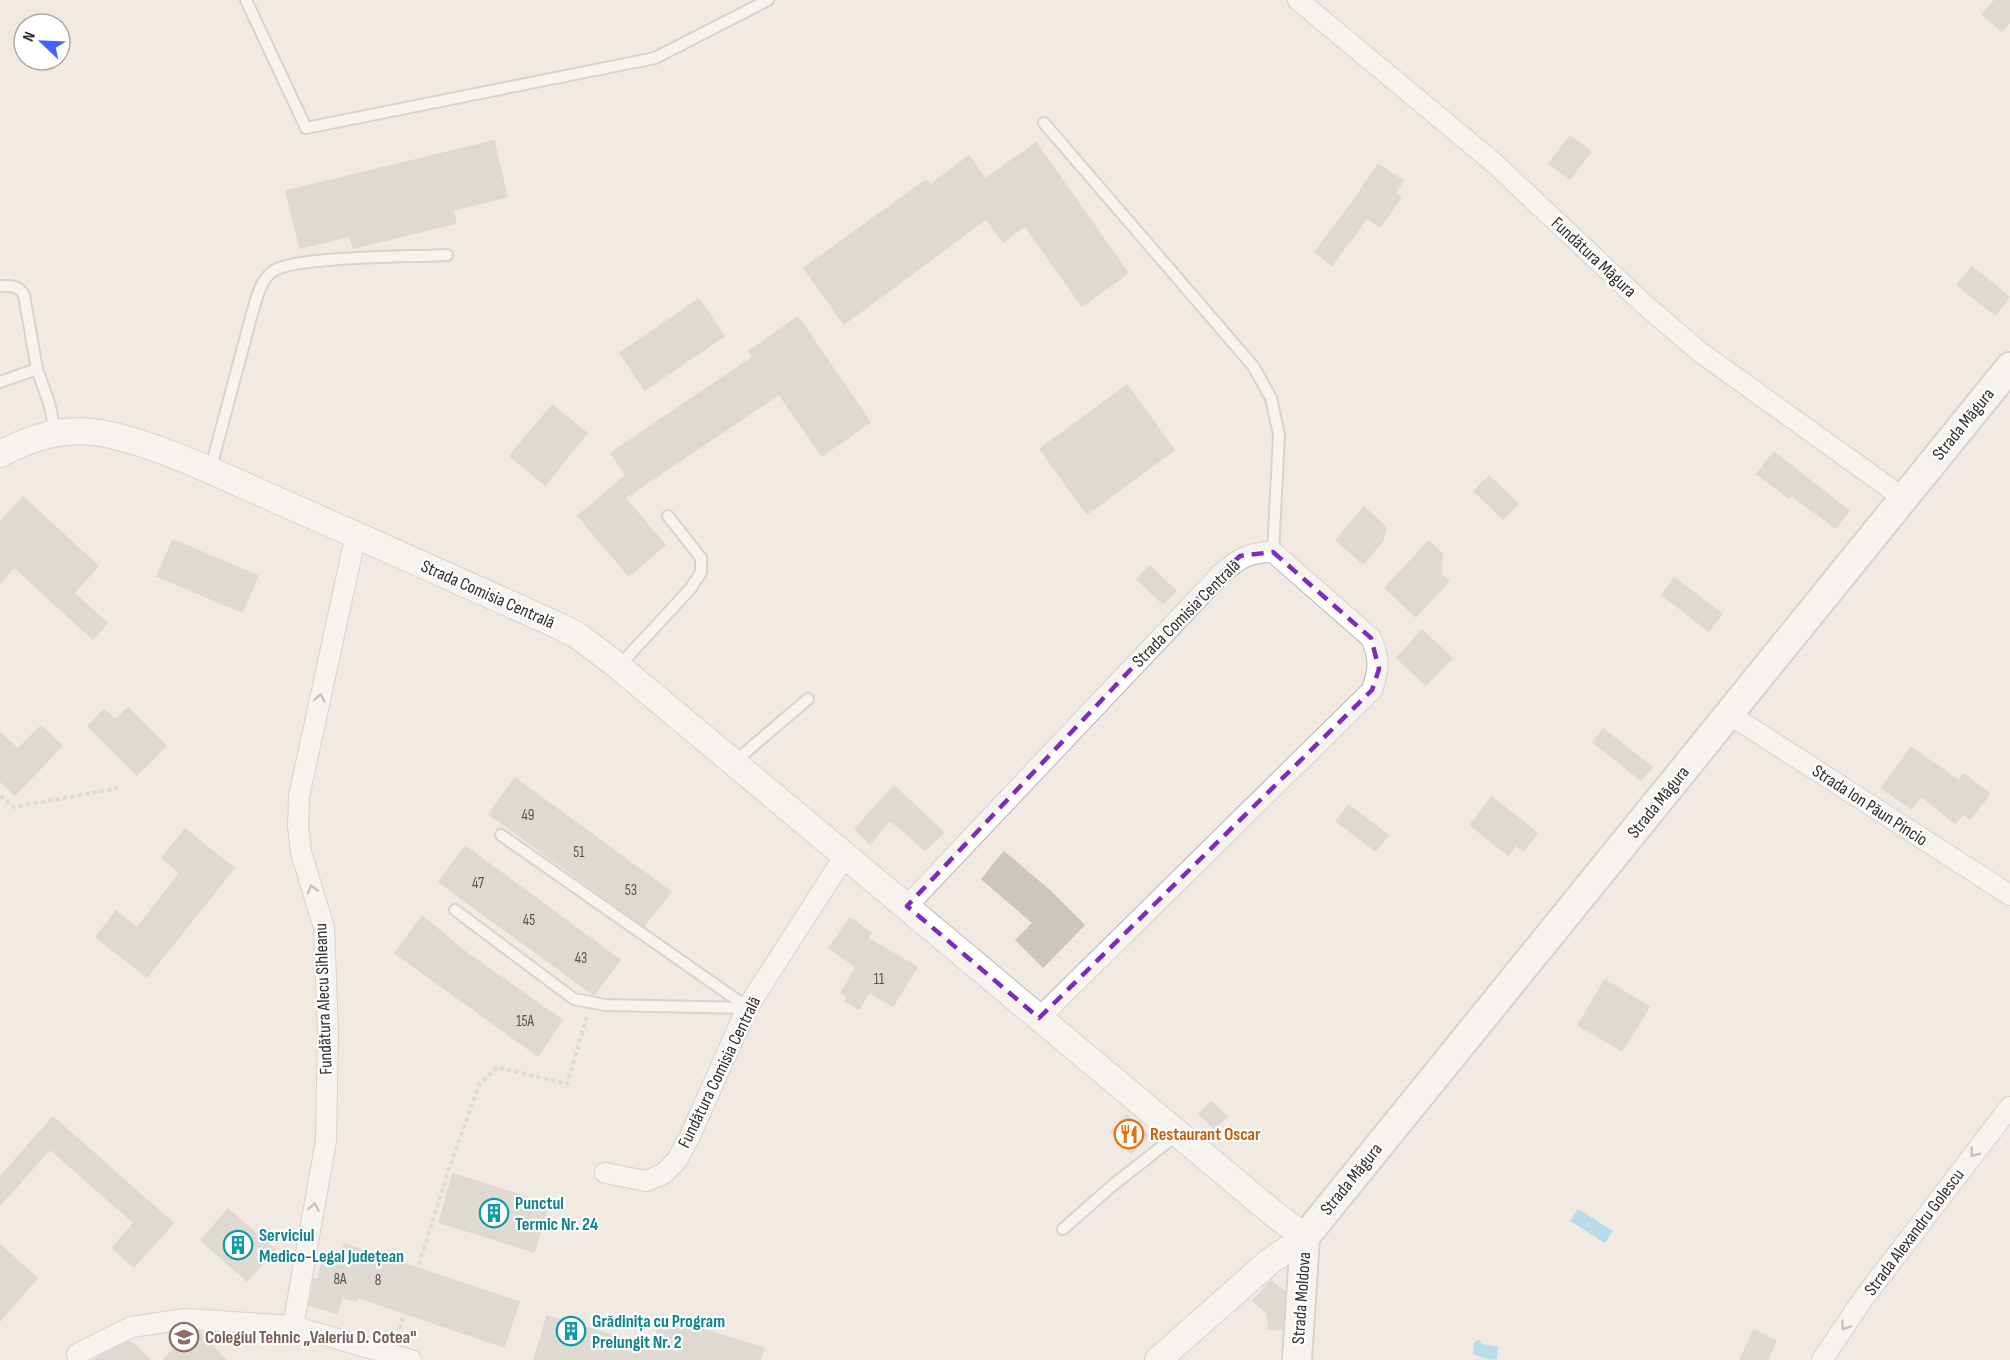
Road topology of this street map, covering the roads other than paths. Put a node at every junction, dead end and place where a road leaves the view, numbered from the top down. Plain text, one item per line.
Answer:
1 (246, 0) edge
2 (768, 0) edge
3 (1298, 0) edge
4 (1044, 123) dead end
5 (447, 255) dead end
6 (0, 286) edge
7 (2010, 367) edge
8 (37, 369) junction
9 (0, 382) edge
10 (55, 433) junction
11 (0, 454) edge
12 (210, 471) junction
13 (1902, 497) junction
14 (668, 516) dead end
15 (356, 534) junction
16 (1273, 552) junction
17 (618, 666) junction
18 (808, 699) dead end
19 (1729, 714) junction
20 (733, 764) junction
21 (501, 835) dead end
22 (844, 857) junction
23 (2010, 895) edge
24 (907, 906) junction
25 (455, 910) dead end
26 (747, 1008) junction
27 (1039, 1018) junction
28 (2010, 1107) edge
29 (1178, 1134) junction
30 (605, 1173) dead end
31 (1063, 1229) dead end
32 (1305, 1236) junction
33 (293, 1326) junction
34 (77, 1354) dead end
35 (411, 1360) edge
36 (1158, 1360) edge
37 (1297, 1360) edge
38 (1822, 1360) edge

1 - 2 lane
3 - 13 street, Fundătura Măgura
4 - 16 lane
5 - 12 lane
6 - 8 lane
7 - 13 main road, Strada Măgura
8 - 9 lane
8 - 10 lane
10 - 11 street, Strada Comisia Centrală
10 - 12 street, Strada Comisia Centrală
12 - 15 street, Strada Comisia Centrală
13 - 19 main road, Strada Măgura
14 - 17 lane
15 - 17 street, Strada Comisia Centrală
33 -> 15 street, Fundătura Alecu Sihleanu
16 - 24 street, Strada Comisia Centrală
16 - 27 street
17 - 20 street, Strada Comisia Centrală
18 - 20 lane
19 - 23 street, Strada Ion Păun Pincio
19 - 32 main road, Strada Măgura
20 - 22 street, Strada Comisia Centrală
21 - 26 lane
22 - 24 street, Strada Comisia Centrală
22 - 26 street, Fundătura Comisia Centrală
24 - 27 street, Strada Comisia Centrală
25 - 26 lane
26 - 30 street, Fundătura Comisia Centrală
27 - 29 street, Strada Comisia Centrală
28 -> 38 street, Strada Alexandru Golescu
29 - 31 lane
29 - 32 street, Strada Comisia Centrală
32 - 36 street
32 - 37 main road, Strada Moldova
33 - 34 street
33 - 35 street

